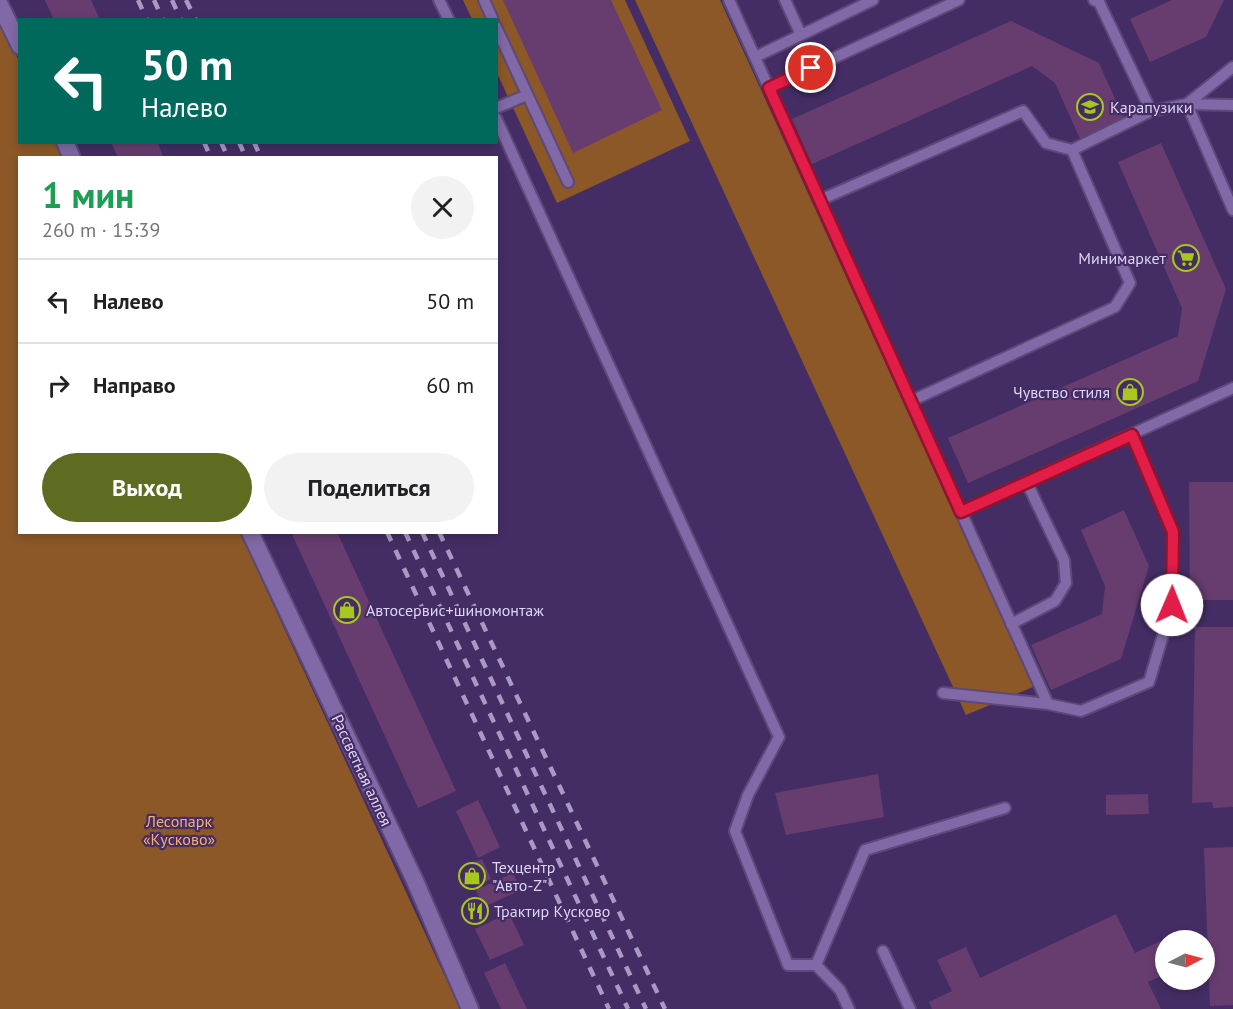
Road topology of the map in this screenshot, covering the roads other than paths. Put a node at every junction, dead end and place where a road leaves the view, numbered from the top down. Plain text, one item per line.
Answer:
1 (439, 0) edge
2 (484, 0) edge
3 (729, 0) edge
4 (785, 0) edge
5 (873, 0) edge
6 (959, 0) edge
7 (1098, 1) edge
8 (0, 4) edge
9 (448, 18) edge
10 (492, 18) edge
11 (498, 31) edge
12 (801, 35) junction
13 (18, 42) edge
14 (755, 57) junction
15 (1233, 67) edge
16 (769, 88) junction
17 (528, 94) junction
18 (1187, 104) junction
19 (1233, 105) edge
20 (498, 107) edge
21 (1151, 111) junction
22 (498, 122) edge
23 (1072, 150) junction
24 (568, 182) dead end
25 (820, 200) junction
26 (1233, 210) edge
27 (1233, 388) edge
28 (911, 401) junction
29 (1132, 435) junction
30 (1028, 483) junction
31 (961, 512) junction
32 (251, 534) edge
33 (1011, 624) junction
34 (943, 693) dead end
35 (1048, 704) junction
36 (1005, 808) dead end
37 (883, 951) dead end
38 (816, 965) junction
39 (470, 1009) edge
40 (849, 1009) edge
41 (910, 1009) edge

1 - 9 lane
2 - 10 lane
3 - 14 lane
4 - 12 lane
5 - 12 lane
6 - 16 lane
7 - 21 lane
8 - 13 street
11 - 17 lane
12 - 14 lane
14 - 16 lane
15 - 18 lane
16 - 25 lane
17 - 20 lane
17 - 24 lane
18 - 19 lane
18 - 21 lane
18 - 26 lane
21 - 23 lane
22 - 38 lane
23 - 25 lane
23 - 28 lane
25 - 28 lane
27 - 29 lane
28 - 31 lane
29 - 30 lane
29 - 35 lane
30 - 31 lane
30 - 33 lane
31 - 33 lane
32 - 39 street, Рассветная аллея
33 - 35 lane
34 - 35 lane
36 - 38 lane
37 - 41 lane
38 - 40 lane

